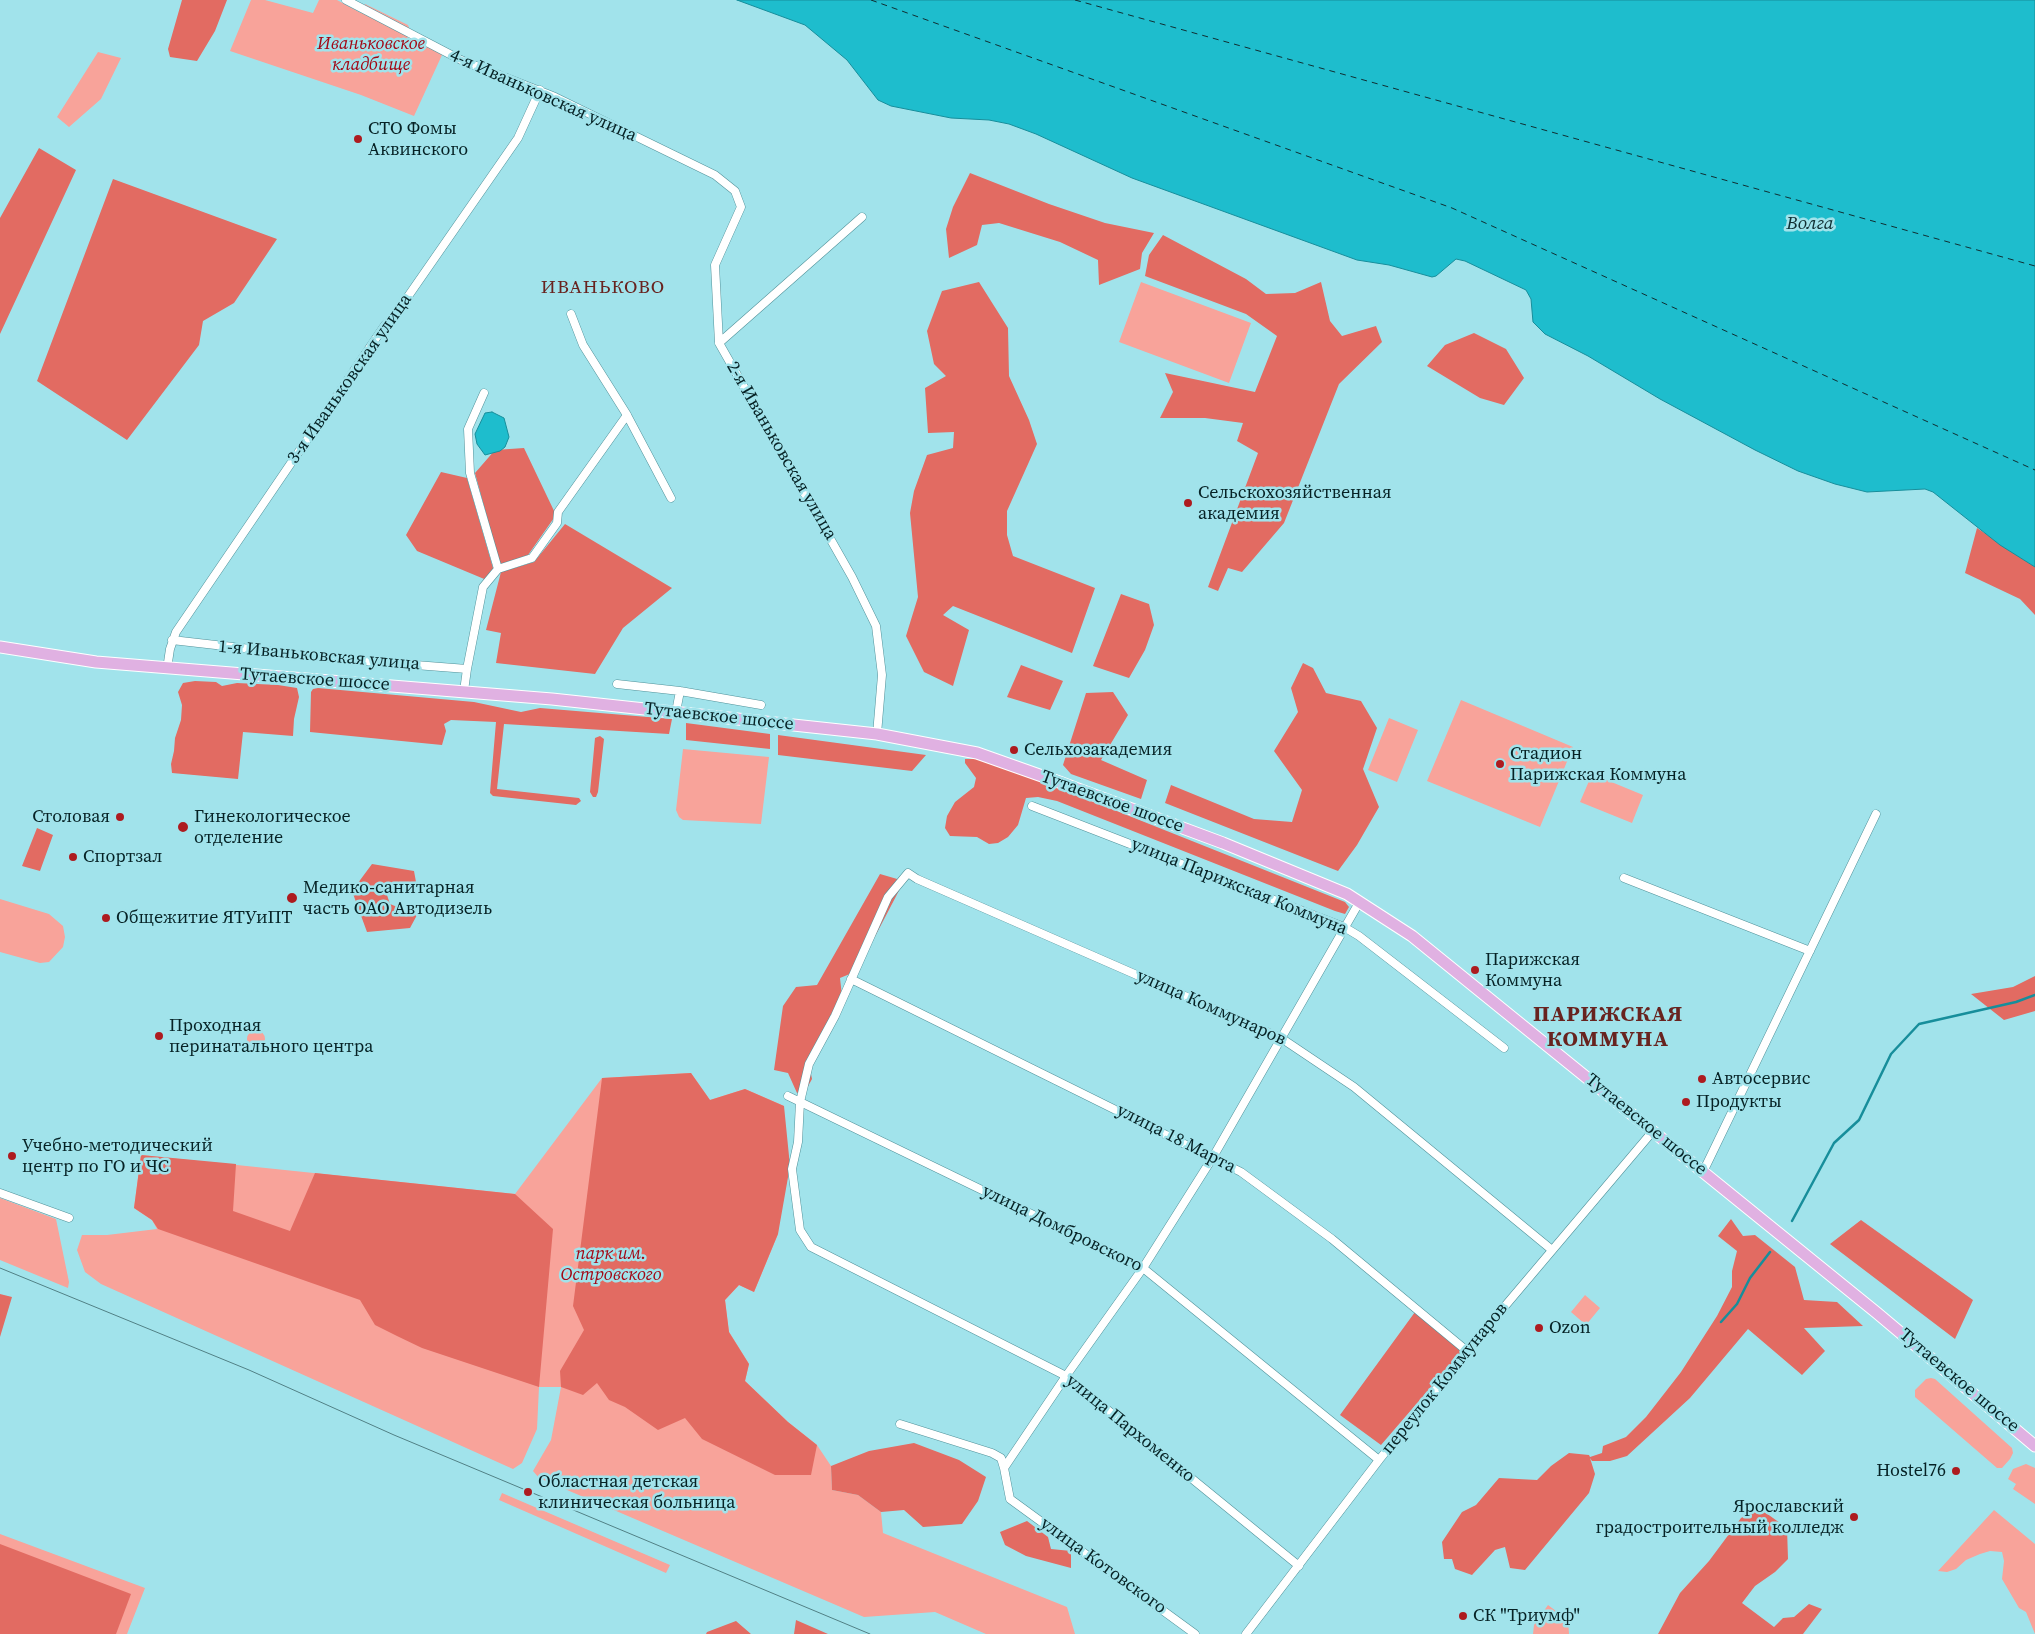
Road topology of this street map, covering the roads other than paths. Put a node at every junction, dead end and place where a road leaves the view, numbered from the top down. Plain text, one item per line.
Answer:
1 (346, 0) edge
2 (540, 90) junction
3 (715, 175) joint
4 (862, 217) dead end
5 (571, 314) dead end
6 (719, 343) junction
7 (484, 393) dead end
8 (627, 415) junction
9 (671, 498) dead end
10 (498, 569) junction
11 (172, 640) junction
12 (0, 646) edge
13 (168, 669) junction
14 (466, 669) junction
15 (617, 684) dead end
16 (464, 691) junction
17 (680, 691) junction
18 (762, 705) dead end
19 (676, 712) junction
20 (877, 734) junction
21 (1032, 806) dead end
22 (1876, 814) dead end
23 (1624, 878) dead end
24 (1360, 901) junction
25 (1344, 927) junction
26 (1810, 951) junction
27 (852, 979) junction
28 (1281, 1038) junction
29 (1504, 1048) dead end
30 (788, 1096) dead end
31 (800, 1102) junction
32 (1654, 1131) junction
33 (1213, 1156) junction
34 (1703, 1172) junction
35 (0, 1193) edge
36 (69, 1218) dead end
37 (1552, 1250) junction
38 (1143, 1268) junction
39 (1467, 1351) junction
40 (1066, 1376) junction
41 (900, 1424) dead end
42 (2033, 1443) edge
43 (1379, 1460) junction
44 (1004, 1468) junction
45 (1299, 1566) junction
46 (1195, 1634) edge
47 (1246, 1634) edge

1 - 2 street, 4-я Иваньковская улица
2 - 3 street, 4-я Иваньковская улица
2 - 11 street, 3-я Иваньковская улица
3 - 6 street, 2-я Иваньковская улица
4 - 6 street
5 - 8 street
6 - 20 street, 2-я Иваньковская улица
7 - 10 street
8 - 9 street
8 - 10 street
10 - 14 street
11 - 13 street, 3-я Иваньковская улица
11 - 14 street, 1-я Иваньковская улица
12 - 13 main road, Тутаевское шоссе
13 - 16 main road, Тутаевское шоссе
14 - 16 street
15 - 17 street
16 - 19 main road, Тутаевское шоссе
17 - 18 street
17 - 19 street
19 - 20 main road, Тутаевское шоссе
20 - 24 main road, Тутаевское шоссе
21 - 25 street, улица Парижская Коммуна
22 - 26 street
23 - 26 street
24 - 25 street
24 - 32 main road, Тутаевское шоссе
25 - 28 street
25 - 29 street, улица Парижская Коммуна
26 - 34 street
27 - 28 street, улица Коммунаров
27 - 31 street
27 - 33 street, улица 18 Марта
28 - 33 street
28 - 37 street, улица Коммунаров
30 - 31 street, улица Домбровского
31 - 38 street, улица Домбровского
31 - 40 street, улица Пархоменко
32 - 34 main road, Тутаевское шоссе
32 - 37 street, переулок Коммунаров
33 - 38 street
33 - 39 street, улица 18 Марта
34 - 42 main road, Тутаевское шоссе
35 - 36 street
37 - 39 street, переулок Коммунаров
38 - 40 street
38 - 43 street, улица Домбровского
39 - 43 street, переулок Коммунаров
40 - 44 street
40 - 45 street, улица Пархоменко
41 - 44 street
43 - 45 street, переулок Коммунаров
44 - 46 street, улица Котовского
45 - 47 street, переулок Коммунаров

